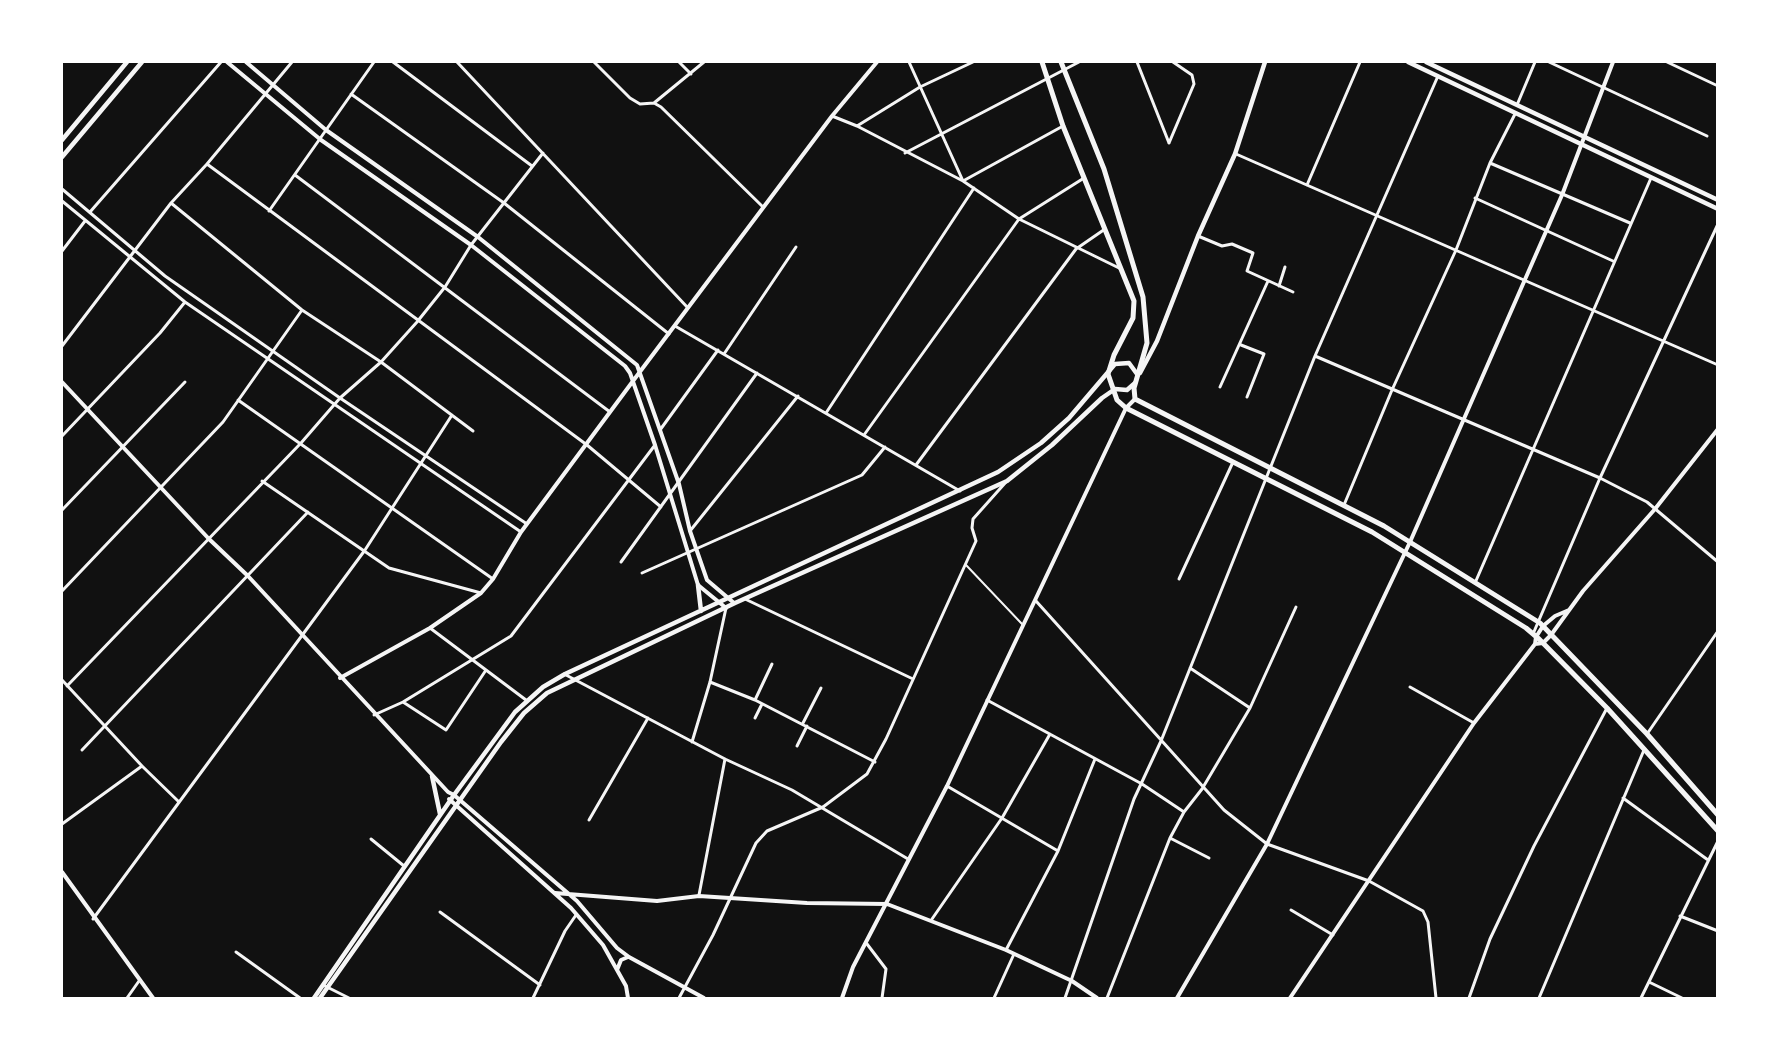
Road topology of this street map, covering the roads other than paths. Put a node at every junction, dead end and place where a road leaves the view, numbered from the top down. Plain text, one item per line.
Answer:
1 (127, 62) edge
2 (142, 62) edge
3 (221, 62) edge
4 (227, 62) edge
5 (246, 62) edge
6 (292, 62) edge
7 (374, 62) edge
8 (393, 62) edge
9 (457, 62) edge
10 (594, 62) edge
11 (679, 62) edge
12 (704, 62) edge
13 (877, 62) edge
14 (909, 62) edge
15 (974, 62) edge
16 (1042, 62) edge
17 (1061, 62) edge
18 (1079, 62) edge
19 (1137, 62) edge
20 (1173, 62) edge
21 (1265, 62) edge
22 (1360, 62) edge
23 (1408, 62) edge
24 (1426, 62) edge
25 (1441, 62) edge
26 (1535, 62) edge
27 (1549, 62) edge
28 (1613, 62) edge
29 (1667, 62) edge
30 (1439, 68) junction
31 (1064, 69) junction
32 (691, 74) junction
33 (1048, 76) junction
34 (1438, 76) junction
35 (274, 85) junction
36 (1718, 86) edge
37 (920, 87) junction
38 (1604, 89) junction
39 (264, 94) junction
40 (351, 94) junction
41 (654, 104) junction
42 (1517, 105) junction
43 (1515, 114) junction
44 (832, 116) junction
45 (857, 126) junction
46 (1064, 126) junction
47 (327, 130) junction
48 (941, 133) junction
49 (1707, 136) dead end
50 (1586, 137) junction
51 (62, 140) edge
52 (321, 140) junction
53 (1582, 145) junction
54 (543, 153) junction
55 (905, 153) junction
56 (1235, 154) junction
57 (62, 157) edge
58 (207, 164) junction
59 (1490, 164) junction
60 (532, 166) junction
61 (295, 176) junction
62 (1084, 178) junction
63 (1651, 178) junction
64 (963, 182) junction
65 (1307, 185) junction
66 (974, 188) junction
67 (62, 189) edge
68 (1562, 195) junction
69 (1475, 198) junction
70 (1718, 200) edge
71 (62, 201) edge
72 (171, 203) junction
73 (504, 203) junction
74 (763, 207) junction
75 (1718, 209) edge
76 (269, 211) junction
77 (90, 212) junction
78 (1378, 215) junction
79 (1019, 219) junction
80 (85, 221) junction
81 (1630, 223) junction
82 (1718, 224) edge
83 (1104, 229) junction
84 (1546, 231) junction
85 (1198, 236) junction
86 (478, 237) junction
87 (471, 245) junction
88 (796, 247) dead end
89 (1076, 249) junction
90 (134, 250) junction
91 (1456, 250) junction
92 (62, 251) edge
93 (128, 257) junction
94 (1613, 261) junction
95 (1285, 267) dead end
96 (1123, 270) junction
97 (1524, 280) junction
98 (1268, 281) junction
99 (445, 286) junction
100 (1279, 286) junction
101 (1293, 292) dead end
102 (185, 302) junction
103 (688, 308) junction
104 (302, 310) junction
105 (1594, 312) junction
106 (417, 322) junction
107 (675, 326) junction
108 (669, 334) junction
109 (1663, 342) junction
110 (1241, 345) junction
111 (62, 346) edge
112 (273, 351) junction
113 (718, 351) junction
114 (724, 354) junction
115 (1315, 356) junction
116 (268, 357) junction
117 (381, 362) junction
118 (1718, 365) edge
119 (1110, 369) junction
120 (640, 372) junction
121 (757, 373) junction
122 (1136, 377) junction
123 (633, 381) junction
124 (62, 382) edge
125 (185, 382) dead end
126 (1220, 387) dead end
127 (1115, 389) junction
128 (1392, 390) junction
129 (798, 396) junction
130 (1247, 397) dead end
131 (340, 398) junction
132 (1135, 399) junction
133 (238, 400) junction
134 (334, 405) junction
135 (1126, 408) junction
136 (87, 410) junction
137 (610, 412) junction
138 (826, 413) junction
139 (452, 415) junction
140 (1462, 421) junction
141 (1718, 429) edge
142 (473, 431) dead end
143 (659, 431) junction
144 (864, 435) junction
145 (62, 436) edge
146 (301, 443) junction
147 (1041, 444) junction
148 (655, 445) junction
149 (123, 446) junction
150 (587, 446) junction
151 (885, 447) junction
152 (1533, 448) junction
153 (1047, 450) junction
154 (426, 457) junction
155 (1233, 462) junction
156 (421, 463) junction
157 (916, 465) junction
158 (1269, 468) junction
159 (1600, 478) junction
160 (1265, 479) junction
161 (262, 481) junction
162 (628, 481) junction
163 (1007, 481) junction
164 (679, 484) junction
165 (161, 488) junction
166 (962, 491) junction
167 (671, 496) junction
168 (1343, 506) junction
169 (394, 507) junction
170 (661, 507) junction
171 (1655, 508) junction
172 (62, 510) edge
173 (308, 512) junction
174 (527, 524) junction
175 (690, 531) junction
176 (521, 532) junction
177 (209, 539) junction
178 (1410, 542) junction
179 (696, 549) junction
180 (365, 550) junction
181 (689, 552) junction
182 (1404, 552) junction
183 (1718, 561) edge
184 (621, 562) dead end
185 (966, 565) junction
186 (642, 573) dead end
187 (248, 576) junction
188 (493, 579) junction
189 (1179, 579) dead end
190 (1474, 583) junction
191 (698, 585) junction
192 (62, 591) edge
193 (481, 593) junction
194 (728, 598) junction
195 (745, 599) junction
196 (1036, 601) junction
197 (719, 603) junction
198 (735, 603) junction
199 (1296, 607) dead end
200 (726, 608) junction
201 (1569, 610) junction
202 (701, 611) junction
203 (1541, 624) junction
204 (1024, 626) junction
205 (429, 628) junction
206 (1718, 631) edge
207 (1535, 635) junction
208 (1551, 635) junction
209 (301, 636) junction
210 (1543, 643) junction
211 (1535, 644) junction
212 (472, 659) junction
213 (772, 664) dead end
214 (1190, 668) junction
215 (486, 670) junction
216 (564, 674) junction
217 (340, 678) junction
218 (572, 679) junction
219 (62, 680) edge
220 (914, 680) junction
221 (710, 682) junction
222 (67, 686) junction
223 (1410, 687) dead end
224 (821, 688) dead end
225 (526, 700) junction
226 (755, 700) junction
227 (987, 700) junction
228 (403, 702) junction
229 (762, 703) junction
230 (1250, 708) junction
231 (1606, 708) junction
232 (374, 715) junction
233 (648, 718) junction
234 (755, 718) dead end
235 (802, 723) junction
236 (1474, 723) junction
237 (808, 726) junction
238 (105, 728) junction
239 (1050, 734) junction
240 (1647, 734) junction
241 (498, 741) junction
242 (1161, 741) junction
243 (692, 742) junction
244 (797, 746) dead end
245 (82, 750) dead end
246 (1644, 750) junction
247 (725, 759) junction
248 (1095, 759) junction
249 (875, 762) junction
250 (142, 766) junction
251 (432, 777) junction
252 (1142, 784) junction
253 (947, 786) junction
254 (1202, 789) junction
255 (448, 792) junction
256 (454, 795) junction
257 (1623, 798) junction
258 (458, 799) junction
259 (450, 800) junction
260 (179, 802) junction
261 (454, 805) junction
262 (823, 807) junction
263 (1184, 812) junction
264 (440, 814) junction
265 (1718, 815) edge
266 (1002, 818) junction
267 (589, 820) dead end
268 (62, 824) edge
269 (1718, 831) edge
270 (430, 835) junction
271 (1170, 838) junction
272 (371, 839) dead end
273 (1718, 841) edge
274 (1267, 844) junction
275 (1058, 851) junction
276 (1209, 858) dead end
277 (908, 859) junction
278 (1708, 860) junction
279 (404, 866) junction
280 (62, 872) edge
281 (1369, 880) junction
282 (555, 893) junction
283 (568, 893) junction
284 (699, 896) junction
285 (731, 897) junction
286 (886, 904) junction
287 (1291, 910) dead end
288 (440, 912) dead end
289 (577, 914) junction
290 (1680, 916) junction
291 (93, 919) junction
292 (932, 919) junction
293 (1718, 931) edge
294 (1333, 935) junction
295 (867, 944) junction
296 (1006, 950) junction
297 (236, 952) dead end
298 (1014, 954) junction
299 (629, 957) junction
300 (618, 971) junction
301 (139, 981) junction
302 (1072, 981) junction
303 (1649, 982) junction
304 (540, 985) junction
305 (326, 986) junction
306 (685, 987) junction
307 (127, 999) edge
308 (153, 999) edge
309 (300, 999) edge
310 (314, 999) edge
311 (320, 999) edge
312 (349, 999) edge
313 (533, 999) edge
314 (628, 999) edge
315 (679, 999) edge
316 (704, 999) edge
317 (842, 999) edge
318 (882, 999) edge
319 (994, 999) edge
320 (1065, 999) edge
321 (1097, 999) edge
322 (1107, 999) edge
323 (1178, 999) edge
324 (1290, 999) edge
325 (1436, 999) edge
326 (1469, 999) edge
327 (1539, 999) edge
328 (1641, 999) edge
329 (1682, 999) edge

1 - 51 main road
2 - 57 main road
3 - 77 street
4 - 39 street
5 - 35 street
6 - 35 street
7 - 40 street
8 - 60 street
9 - 54 street
10 - 41 street
11 - 32 street
12 - 32 street
13 - 44 street
14 - 37 street
15 - 37 street
16 - 33 main road
17 - 31 main road
18 - 31 street
19 - 20 street
21 - 56 main road
22 - 65 street
23 - 34 main road
24 - 30 main road
25 - 30 street
26 - 42 street
27 - 38 street
28 - 38 street
29 - 36 street
30 - 42 main road
31 - 33 street
31 - 122 main road
32 - 41 street
33 - 46 main road
33 - 48 street
34 - 43 main road
34 - 78 street
35 - 39 street
35 - 47 street
37 - 45 street
37 - 48 street
38 - 49 street
38 - 50 street
39 - 52 street
39 - 58 street
40 - 47 street
40 - 73 street
41 - 74 street
42 - 50 main road
43 - 53 main road
43 - 59 street
44 - 45 street
44 - 74 street
45 - 55 street
46 - 62 main road
46 - 64 street
47 - 52 street
47 - 86 street
48 - 55 street
48 - 64 street
50 - 53 street
50 - 70 main road
52 - 61 street
52 - 87 street
53 - 63 main road
53 - 68 street
54 - 60 street
54 - 103 street
55 - 64 street
56 - 65 street
56 - 85 main road
58 - 72 street
58 - 76 street
59 - 68 street
59 - 69 street
60 - 73 street
61 - 76 street
61 - 99 street
62 - 79 street
62 - 83 main road
63 - 75 main road
63 - 81 street
64 - 66 street
65 - 78 street
66 - 79 street
66 - 138 street
67 - 77 street
68 - 81 street
68 - 84 street
69 - 84 street
69 - 91 street
71 - 80 street
72 - 90 street
72 - 104 street
73 - 86 street
73 - 108 street
74 - 103 street
76 - 106 street
77 - 90 street
78 - 91 street
78 - 115 street
79 - 89 street
79 - 144 street
80 - 92 street
80 - 93 street
81 - 94 street
82 - 109 street
83 - 89 street
83 - 96 main road
84 - 94 street
84 - 97 street
85 - 98 street
85 - 122 main road
86 - 87 street
86 - 120 street
87 - 99 street
87 - 123 street
88 - 114 street
89 - 96 street
89 - 157 street
90 - 93 street
90 - 112 street
91 - 97 street
91 - 128 street
93 - 102 street
93 - 111 street
94 - 105 street
95 - 100 street
96 - 119 main road
97 - 105 street
97 - 140 street
98 - 100 street
98 - 110 street
99 - 106 street
99 - 137 street
100 - 101 street
102 - 116 street
102 - 136 street
103 - 107 street
104 - 112 street
104 - 117 street
105 - 109 street
105 - 152 street
106 - 117 street
106 - 150 street
107 - 108 street
107 - 113 street
108 - 120 street
109 - 118 street
109 - 159 street
110 - 126 street
110 - 130 street
112 - 116 street
112 - 131 street
113 - 114 street
113 - 143 street
114 - 121 street
115 - 128 street
115 - 158 street
116 - 133 street
116 - 134 street
117 - 131 street
117 - 139 street
119 - 122 main road
119 - 127 main road
119 - 147 main road
120 - 123 street
120 - 143 street
121 - 129 street
121 - 164 street
122 - 127 main road
122 - 132 main road
123 - 137 street
123 - 148 street
124 - 136 street
125 - 149 street
127 - 135 main road
127 - 153 main road
128 - 140 street
128 - 168 street
129 - 138 street
129 - 175 street
131 - 134 street
131 - 154 street
132 - 135 street
132 - 158 main road
133 - 146 street
133 - 165 street
134 - 146 street
134 - 156 street
135 - 155 main road
135 - 196 street
136 - 145 street
136 - 149 street
137 - 150 street
138 - 144 street
139 - 142 street
139 - 154 street
140 - 152 street
140 - 178 street
141 - 171 street
143 - 164 street
144 - 151 street
146 - 161 street
146 - 169 street
147 - 153 main road
147 - 166 main road
148 - 162 street
148 - 167 street
149 - 165 street
149 - 172 street
150 - 162 street
150 - 174 street
151 - 157 street
151 - 179 street
152 - 159 street
152 - 190 street
153 - 163 main road
154 - 156 street
154 - 174 street
155 - 160 main road
155 - 189 street
156 - 169 street
156 - 176 street
157 - 166 street
158 - 160 street
158 - 168 main road
159 - 171 street
159 - 203 street
160 - 182 main road
160 - 214 street
161 - 173 street
161 - 177 street
162 - 170 street
162 - 212 street
163 - 185 street
163 - 195 main road
164 - 167 street
164 - 175 street
165 - 177 street
165 - 192 street
166 - 194 main road
167 - 170 street
167 - 181 street
168 - 178 main road
169 - 180 street
169 - 188 street
170 - 184 street
171 - 183 street
171 - 201 street
173 - 180 street
173 - 187 street
174 - 176 street
175 - 179 street
176 - 188 street
177 - 187 street
177 - 222 street
178 - 182 street
178 - 190 main road
179 - 181 street
179 - 194 street
180 - 193 street
180 - 209 street
181 - 186 street
181 - 191 street
182 - 207 main road
182 - 274 street
185 - 204 street
185 - 220 street
187 - 209 street
187 - 238 street
188 - 193 street
190 - 203 main road
191 - 197 street
191 - 202 main road
193 - 205 street
194 - 197 main road
194 - 198 street
195 - 198 main road
195 - 220 street
196 - 204 street
196 - 242 street
197 - 200 street
197 - 202 main road
198 - 200 main road
199 - 230 street
200 - 218 main road
200 - 221 street
201 - 203 street
201 - 208 street
202 - 216 main road
203 - 207 street
203 - 208 main road
204 - 227 street
205 - 212 street
205 - 217 street
206 - 240 street
207 - 210 main road
207 - 211 street
208 - 210 street
208 - 240 main road
209 - 217 street
209 - 260 street
210 - 211 street
210 - 231 main road
211 - 236 street
212 - 215 street
212 - 228 street
213 - 226 street
214 - 230 street
214 - 242 street
215 - 225 street
215 - 228 street
216 - 218 street
216 - 225 main road
217 - 232 street
218 - 233 street
218 - 241 main road
219 - 222 street
220 - 249 street
221 - 226 street
221 - 243 street
222 - 238 street
223 - 236 street
224 - 235 street
225 - 241 main road
226 - 229 street
227 - 239 street
227 - 253 street
228 - 232 street
229 - 234 street
229 - 235 street
230 - 254 street
231 - 246 main road
231 - 326 street
232 - 251 street
233 - 243 street
233 - 267 street
235 - 237 street
236 - 281 street
237 - 244 street
237 - 249 street
238 - 245 street
238 - 250 street
239 - 248 street
239 - 266 street
240 - 265 main road
241 - 256 main road
241 - 258 main road
242 - 252 street
242 - 254 street
243 - 247 street
246 - 257 street
246 - 269 main road
247 - 262 street
247 - 284 street
248 - 252 street
248 - 275 street
249 - 262 street
250 - 260 street
250 - 268 street
251 - 255 street
251 - 264 main road
252 - 263 street
252 - 302 street
253 - 266 street
253 - 277 street
254 - 263 street
254 - 274 street
255 - 256 street
255 - 259 street
256 - 258 street
256 - 259 main road
257 - 278 street
257 - 327 street
258 - 261 main road
258 - 283 street
259 - 261 street
259 - 264 main road
260 - 291 street
261 - 270 main road
261 - 282 street
262 - 277 street
262 - 285 street
263 - 271 street
264 - 270 main road
266 - 275 street
266 - 292 street
270 - 279 main road
270 - 305 main road
271 - 276 street
271 - 322 street
272 - 279 street
273 - 278 street
274 - 281 street
274 - 323 street
275 - 296 street
277 - 286 street
278 - 290 street
279 - 305 main road
280 - 291 street
281 - 294 street
281 - 325 street
282 - 283 street
282 - 289 street
283 - 284 street
283 - 299 street
284 - 285 street
285 - 286 street
285 - 306 street
286 - 292 street
286 - 295 street
287 - 294 street
288 - 304 street
289 - 300 street
289 - 304 street
290 - 293 street
290 - 303 street
291 - 301 street
292 - 296 street
294 - 324 street
295 - 317 street
295 - 318 street
296 - 298 street
297 - 309 street
298 - 302 street
298 - 319 street
299 - 300 street
299 - 306 street
300 - 314 street
301 - 307 street
301 - 308 street
302 - 320 street
302 - 321 street
303 - 328 street
303 - 329 street
304 - 313 street
305 - 310 main road
305 - 311 main road
305 - 312 street
306 - 315 street
306 - 316 street

